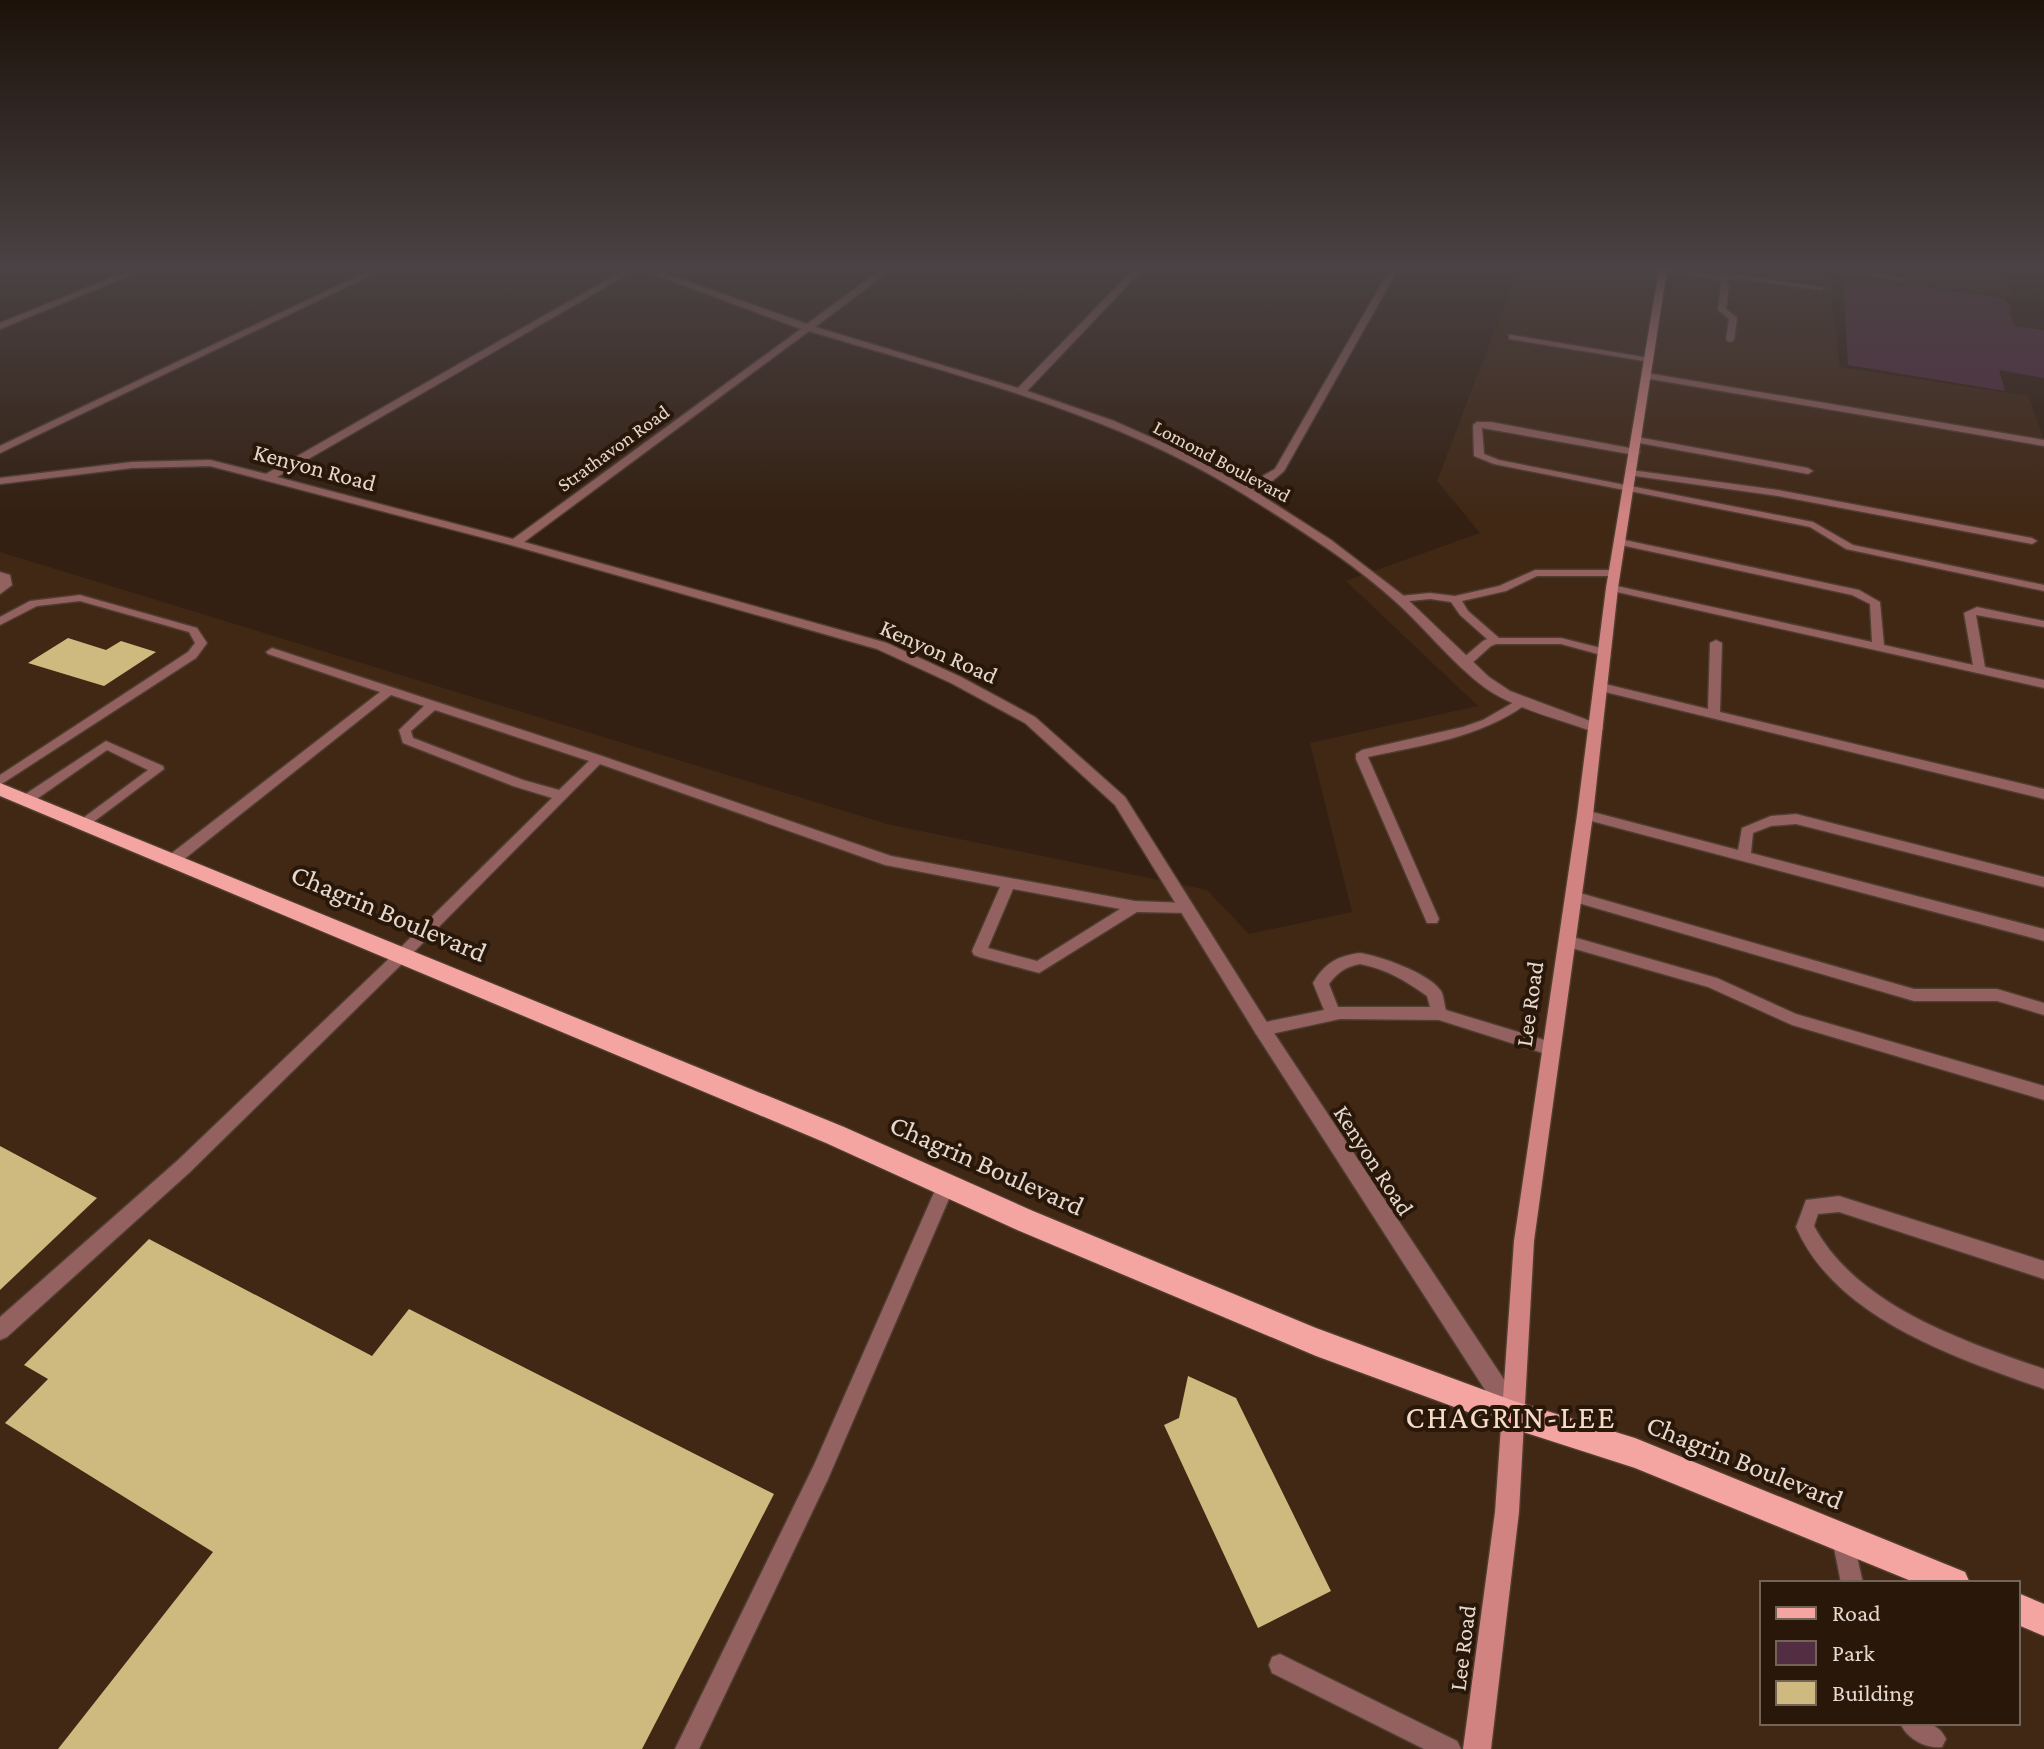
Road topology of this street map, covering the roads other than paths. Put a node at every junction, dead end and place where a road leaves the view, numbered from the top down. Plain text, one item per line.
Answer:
1 (209, 351) edge
2 (491, 351) edge
3 (777, 351) edge
4 (883, 351) edge
5 (1060, 351) edge
6 (1348, 351) edge
7 (1594, 351) edge
8 (1651, 351) edge
9 (1650, 360) junction
10 (1647, 376) junction
11 (1020, 392) junction
12 (2044, 443) edge
13 (1636, 446) junction
14 (0, 450) edge
15 (1808, 471) dead end
16 (270, 477) junction
17 (1630, 480) junction
18 (0, 481) edge
19 (1245, 490) junction
20 (2032, 541) dead end
21 (1620, 542) junction
22 (515, 543) junction
23 (0, 575) edge
24 (1613, 581) junction
25 (2044, 588) edge
26 (0, 591) edge
27 (1400, 599) junction
28 (1455, 599) junction
29 (0, 622) edge
30 (2044, 624) edge
31 (1496, 641) junction
32 (1716, 643) dead end
33 (1878, 647) junction
34 (272, 652) dead end
35 (1605, 652) junction
36 (1466, 662) junction
37 (1980, 671) junction
38 (2044, 684) edge
39 (1601, 687) junction
40 (389, 691) junction
41 (1521, 702) junction
42 (433, 705) junction
43 (1714, 714) junction
44 (1596, 728) junction
45 (598, 759) junction
46 (0, 781) edge
47 (0, 789) edge
48 (2044, 794) edge
49 (562, 796) junction
50 (26, 800) junction
51 (1585, 815) junction
52 (84, 824) junction
53 (1744, 856) junction
54 (173, 860) junction
55 (2044, 882) edge
56 (1009, 883) junction
57 (1573, 896) junction
58 (1135, 906) junction
59 (1187, 908) junction
60 (1432, 919) dead end
61 (2044, 935) edge
62 (1566, 941) junction
63 (402, 955) junction
64 (2044, 1009) edge
65 (1333, 1014) junction
66 (1439, 1014) junction
67 (1262, 1029) junction
68 (1552, 1049) junction
69 (2044, 1093) edge
70 (946, 1185) junction
71 (2044, 1270) edge
72 (0, 1330) edge
73 (2044, 1379) edge
74 (1514, 1415) junction
75 (1843, 1537) junction
76 (1852, 1581) edge
77 (1949, 1581) edge
78 (2020, 1610) edge
79 (2044, 1620) edge
80 (1280, 1665) dead end
81 (1915, 1725) edge
82 (1934, 1739) dead end
83 (687, 1749) edge
84 (1449, 1749) edge
85 (1477, 1749) edge

1 - 14 street
2 - 16 street
3 - 22 street, Strathavon Road
4 - 11 street, Lomond Boulevard
5 - 11 street
6 - 19 street
7 - 9 lane
8 - 9 main road, Lee Road
9 - 10 main road, Lee Road
10 - 12 street
10 - 13 main road, Lee Road
11 - 19 street, Lomond Boulevard
13 - 15 lane
13 - 17 main road, Lee Road
13 - 17 lane
16 - 18 street, Kenyon Road
16 - 22 street, Kenyon Road
17 - 20 lane
17 - 21 main road, Lee Road
17 - 25 lane
19 - 27 street, Lomond Boulevard
21 - 24 main road, Lee Road
21 - 33 lane
22 - 59 street, Kenyon Road
23 - 26 lane
24 - 28 lane
24 - 33 lane
24 - 35 main road, Lee Road
27 - 28 lane
27 - 36 street, Lomond Boulevard
28 - 31 lane
29 - 46 lane
30 - 37 lane
31 - 35 lane
31 - 36 lane
32 - 43 lane
33 - 37 lane
34 - 40 lane
35 - 39 main road, Lee Road
36 - 41 street, Lomond Boulevard
37 - 38 lane
39 - 43 lane
39 - 44 main road, Lee Road
40 - 42 lane
40 - 54 lane
41 - 44 street, Lomond Boulevard
41 - 60 lane
42 - 45 lane
42 - 49 lane
43 - 48 lane
44 - 51 main road, Lee Road
45 - 49 lane
45 - 56 lane
47 - 50 main road, Chagrin Boulevard
49 - 63 lane
50 - 52 main road, Chagrin Boulevard
50 - 52 lane
51 - 53 lane
51 - 57 main road, Lee Road
52 - 54 main road, Chagrin Boulevard
53 - 55 lane
53 - 61 lane
54 - 63 main road, Chagrin Boulevard
56 - 58 lane
56 - 58 lane
57 - 62 main road, Lee Road
57 - 64 lane
58 - 59 lane
59 - 67 street, Kenyon Road
62 - 68 main road, Lee Road
62 - 69 lane
63 - 70 main road, Chagrin Boulevard
63 - 72 lane
65 - 66 lane
65 - 66 lane
65 - 67 lane
66 - 68 lane
67 - 74 street, Kenyon Road
68 - 74 main road, Lee Road
70 - 74 main road, Chagrin Boulevard
70 - 83 lane
71 - 73 lane
74 - 75 main road, Chagrin Boulevard
74 - 85 main road, Lee Road
75 - 76 lane
75 - 77 main road, Chagrin Boulevard
78 - 79 main road
80 - 84 lane
81 - 82 lane

